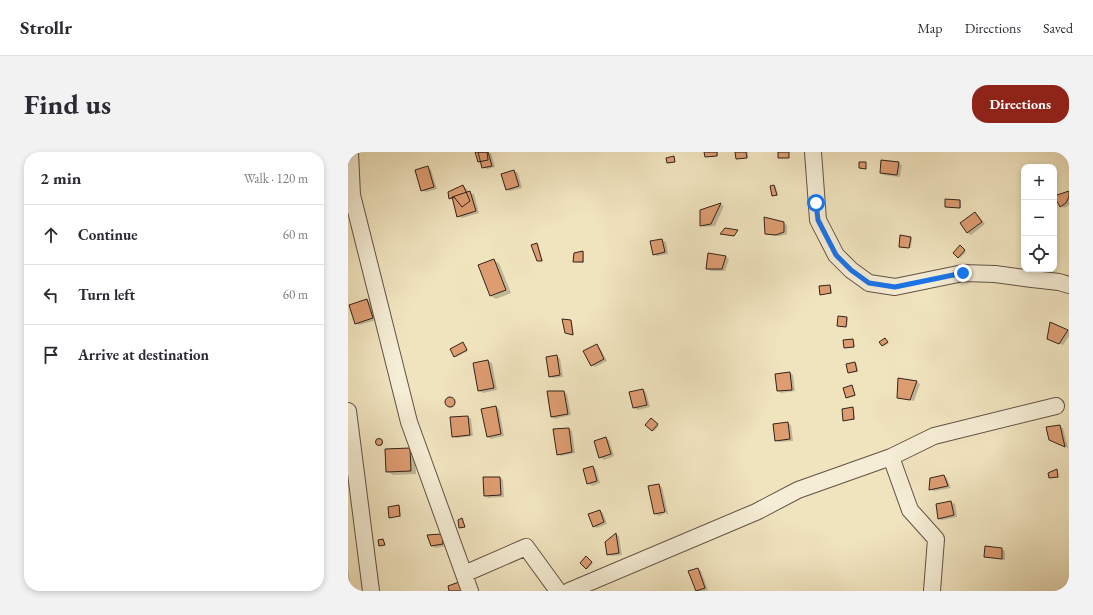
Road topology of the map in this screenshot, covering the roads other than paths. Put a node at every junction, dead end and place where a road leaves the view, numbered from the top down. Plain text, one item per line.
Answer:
1 (350, 152) edge
2 (813, 152) edge
3 (1069, 285) edge
4 (1056, 406) dead end
5 (348, 411) edge
6 (891, 457) junction
7 (464, 574) junction
8 (371, 591) edge
9 (470, 591) edge
10 (558, 591) edge
11 (569, 591) edge
12 (932, 591) edge

1 - 7 street
2 - 3 street
4 - 6 street
5 - 8 street
6 - 11 street
6 - 12 street
7 - 9 street
7 - 10 street

